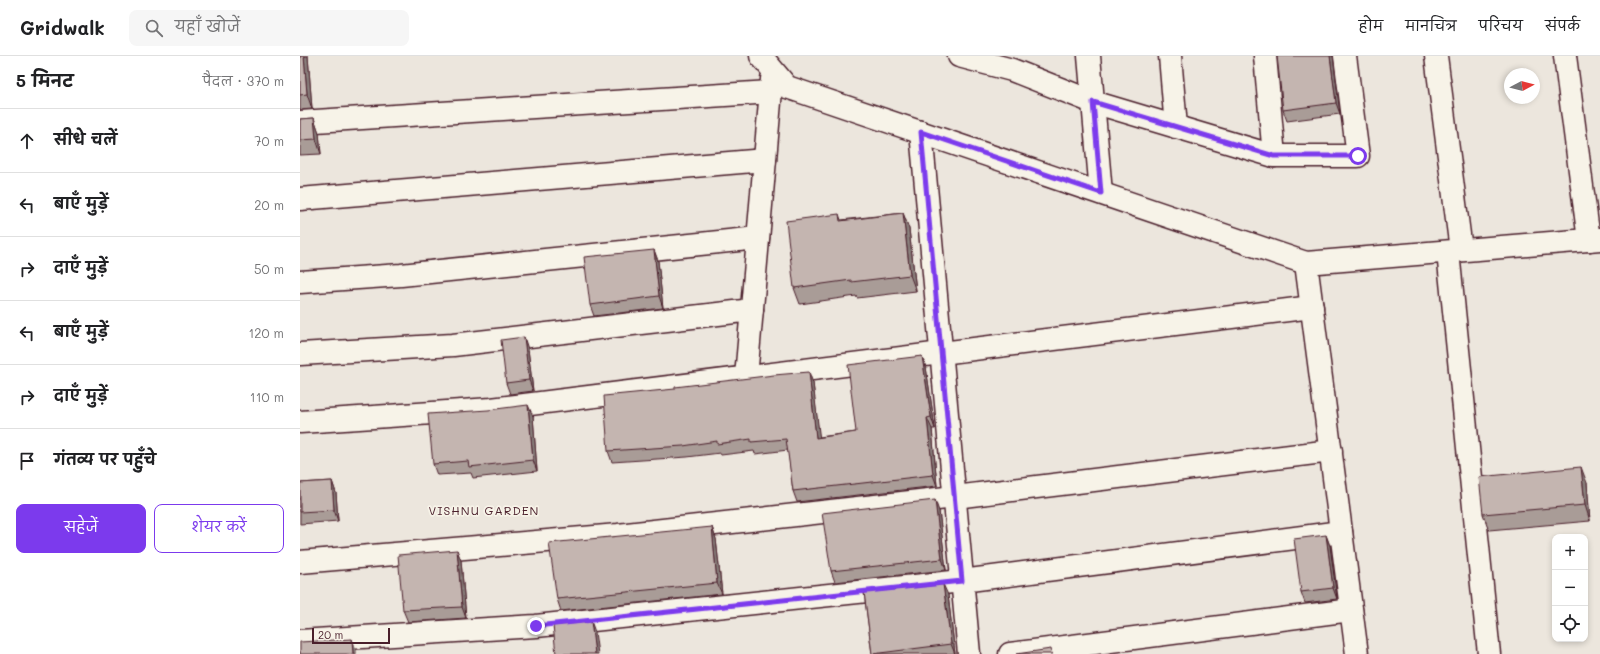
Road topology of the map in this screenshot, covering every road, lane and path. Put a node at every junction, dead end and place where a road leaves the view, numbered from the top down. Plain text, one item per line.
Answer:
1 (959, 56) edge
2 (1089, 56) edge
3 (1170, 56) edge
4 (1265, 56) edge
5 (1345, 56) edge
6 (1436, 56) edge
7 (1565, 56) edge
8 (768, 61) edge
9 (1011, 63) edge
10 (771, 92) junction
11 (1093, 102) junction
12 (300, 122) edge
13 (1176, 127) junction
14 (921, 132) junction
15 (1274, 156) junction
16 (765, 160) junction
17 (1101, 193) junction
18 (300, 199) edge
19 (758, 238) junction
20 (1595, 240) edge
21 (1454, 251) junction
22 (1306, 263) junction
23 (300, 282) edge
24 (1312, 307) junction
25 (752, 310) junction
26 (941, 352) junction
27 (300, 354) edge
28 (746, 377) junction
29 (300, 422) edge
30 (1331, 451) junction
31 (954, 497) junction
32 (1341, 532) junction
33 (300, 562) edge
34 (962, 581) junction
35 (1351, 610) junction
36 (300, 641) edge
37 (969, 654) edge
38 (1010, 654) edge
39 (1357, 654) edge
40 (1489, 654) edge

1 - 9 street
2 - 11 street
3 - 13 street
4 - 15 street
5 - 15 street
6 - 21 street
7 - 20 street
8 - 10 street
8 - 14 street
9 - 11 street
10 - 12 street
10 - 16 street
11 - 13 street
11 - 17 street
13 - 15 street
14 - 17 street
14 - 26 street
16 - 18 street
16 - 19 street
17 - 22 street
19 - 23 street
19 - 25 street
20 - 21 street
21 - 22 street
21 - 40 street
22 - 24 street
24 - 26 street
24 - 30 street
25 - 27 street
25 - 28 street
26 - 28 street
26 - 31 street
28 - 29 street
30 - 31 street
30 - 32 street
31 - 33 street
31 - 34 street
32 - 34 street
32 - 35 street
34 - 36 street
34 - 37 street
35 - 38 street
35 - 39 street

